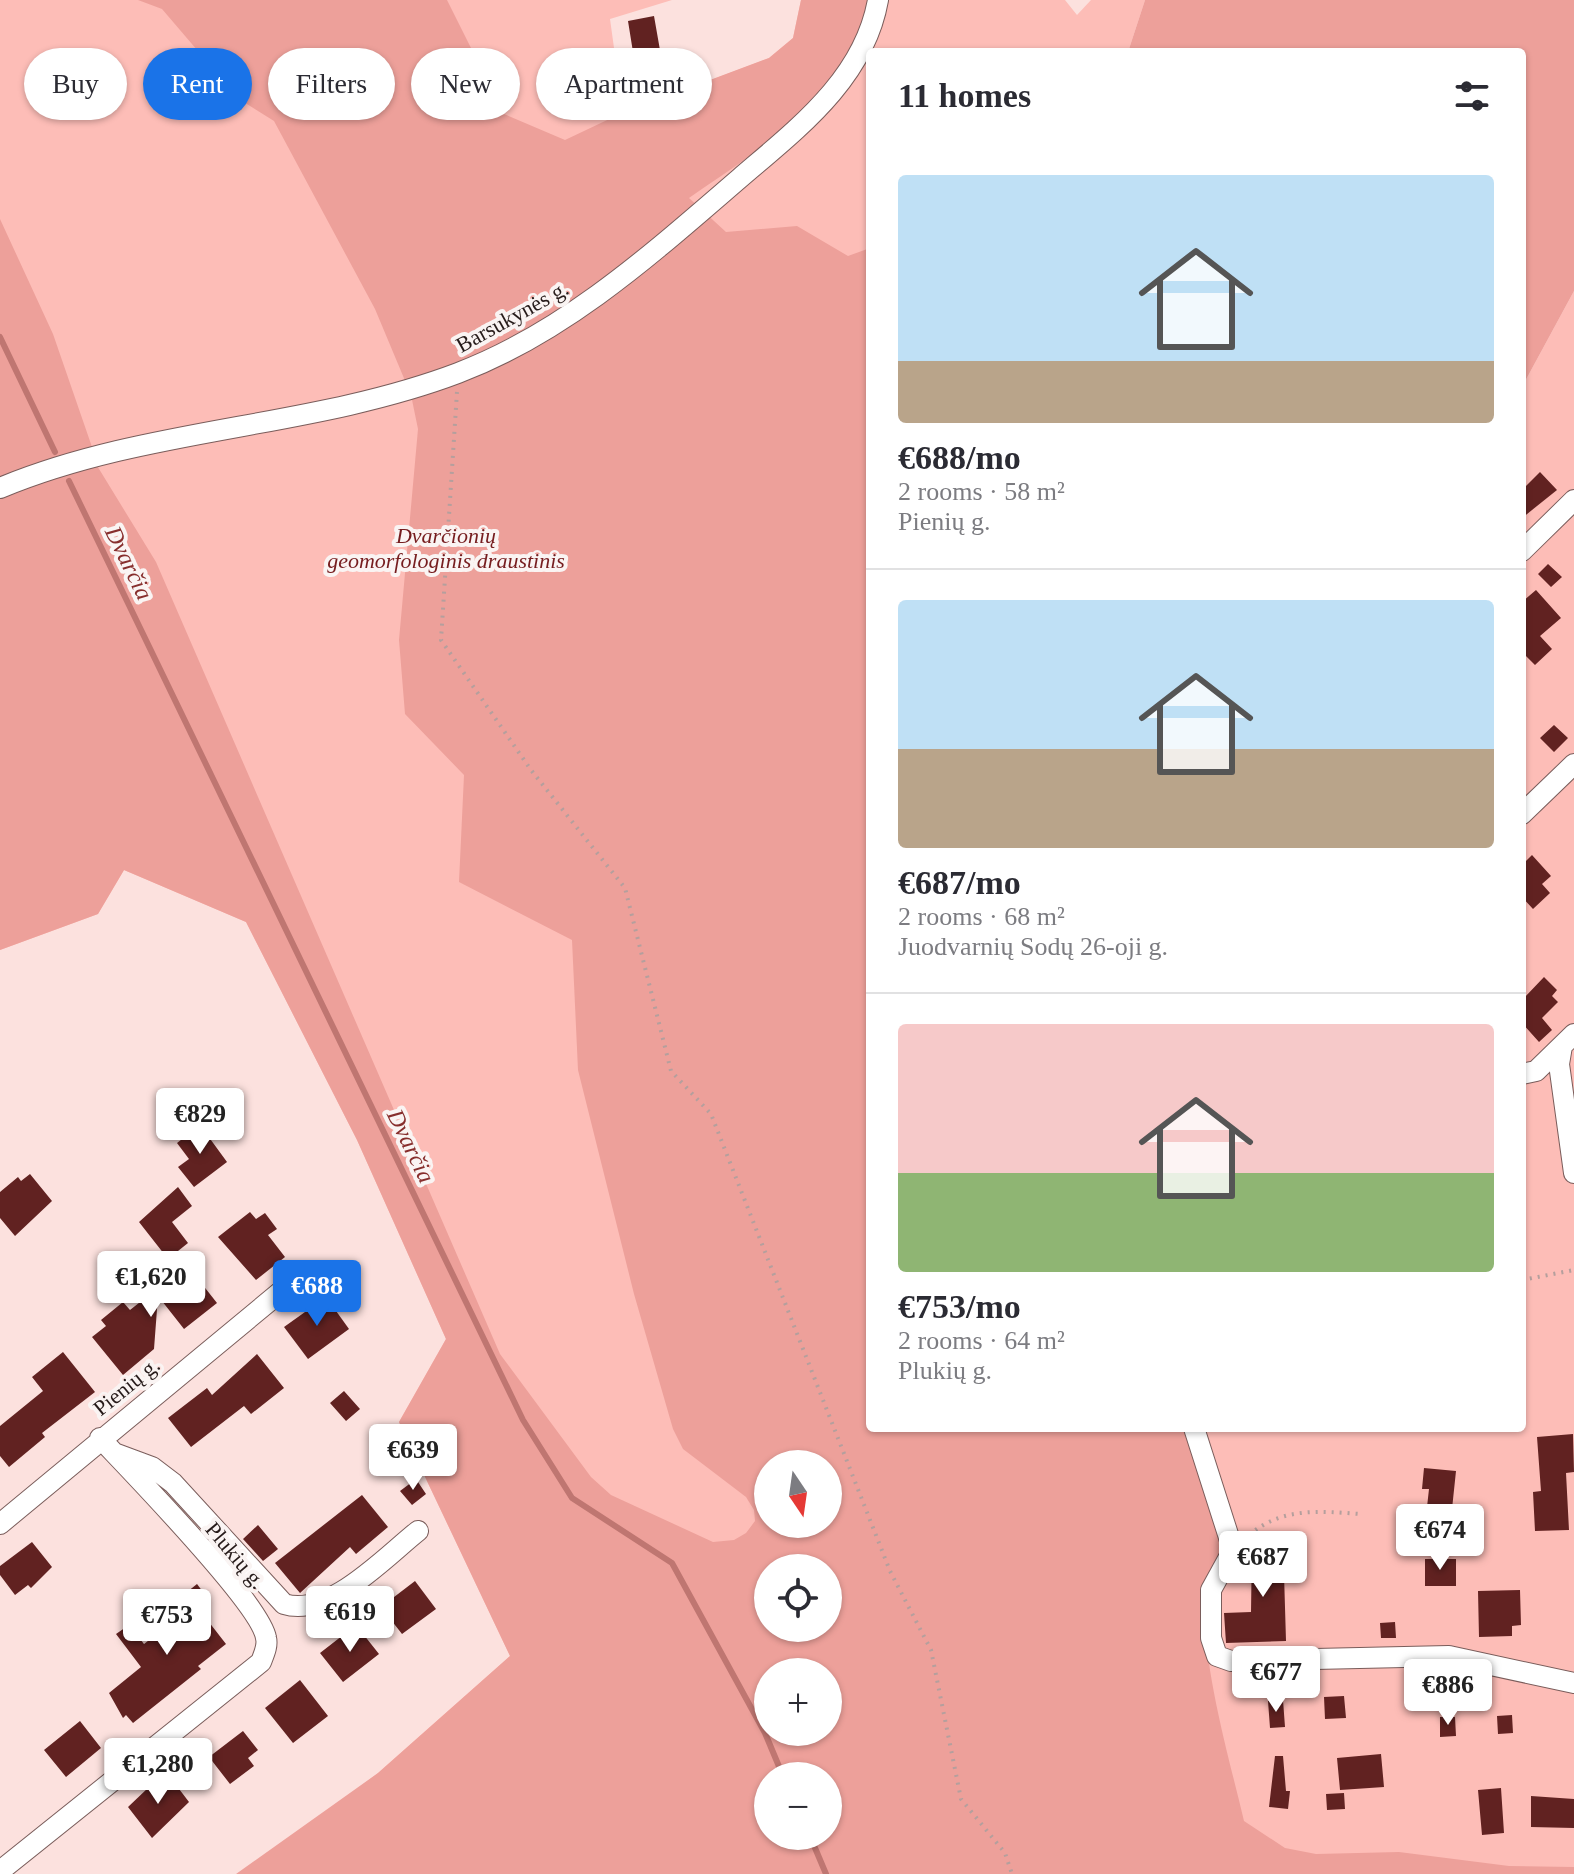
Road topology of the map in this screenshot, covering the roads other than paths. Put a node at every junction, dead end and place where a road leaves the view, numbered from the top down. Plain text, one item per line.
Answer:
1 (878, 0) edge
2 (0, 488) edge
3 (1574, 500) edge
4 (1526, 547) edge
5 (1574, 764) edge
6 (1526, 810) edge
7 (1568, 1040) edge
8 (1529, 1072) edge
9 (1561, 1086) junction
10 (1574, 1173) edge
11 (284, 1289) dead end
12 (1195, 1432) edge
13 (100, 1438) junction
14 (115, 1453) junction
15 (0, 1524) edge
16 (418, 1531) dead end
17 (1574, 1683) edge
18 (0, 1871) edge

1 - 2 street, Barsukynės g.
3 - 4 street
5 - 6 street
7 - 8 street
7 - 9 street
8 - 9 street
9 - 10 street
11 - 13 street, Pienių g.
12 - 17 street
13 - 14 street, Plukių g.
13 - 15 street, Pienių g.
14 - 16 street, Plukių g.
14 - 18 street, Plukių g.

